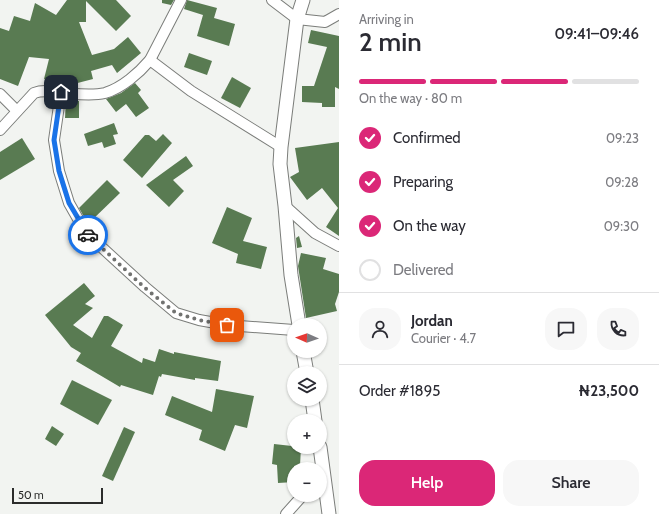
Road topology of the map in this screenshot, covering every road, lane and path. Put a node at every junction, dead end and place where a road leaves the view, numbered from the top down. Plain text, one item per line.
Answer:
1 (182, 0) edge
2 (272, 0) edge
3 (303, 0) edge
4 (339, 14) edge
5 (298, 19) junction
6 (150, 60) junction
7 (61, 92) junction
8 (0, 94) edge
9 (17, 111) junction
10 (0, 130) edge
11 (281, 147) junction
12 (286, 206) junction
13 (339, 246) edge
14 (298, 318) edge
15 (287, 329) edge
16 (297, 502) edge
17 (327, 502) edge
18 (286, 514) edge
19 (329, 514) edge

1 - 6 street
2 - 5 street
3 - 5 street
4 - 5 street
5 - 11 street
6 - 7 street
6 - 11 street
7 - 9 street
7 - 15 street
8 - 9 street
9 - 10 street
11 - 12 street
12 - 13 street
12 - 14 street
16 - 18 street
17 - 19 street

